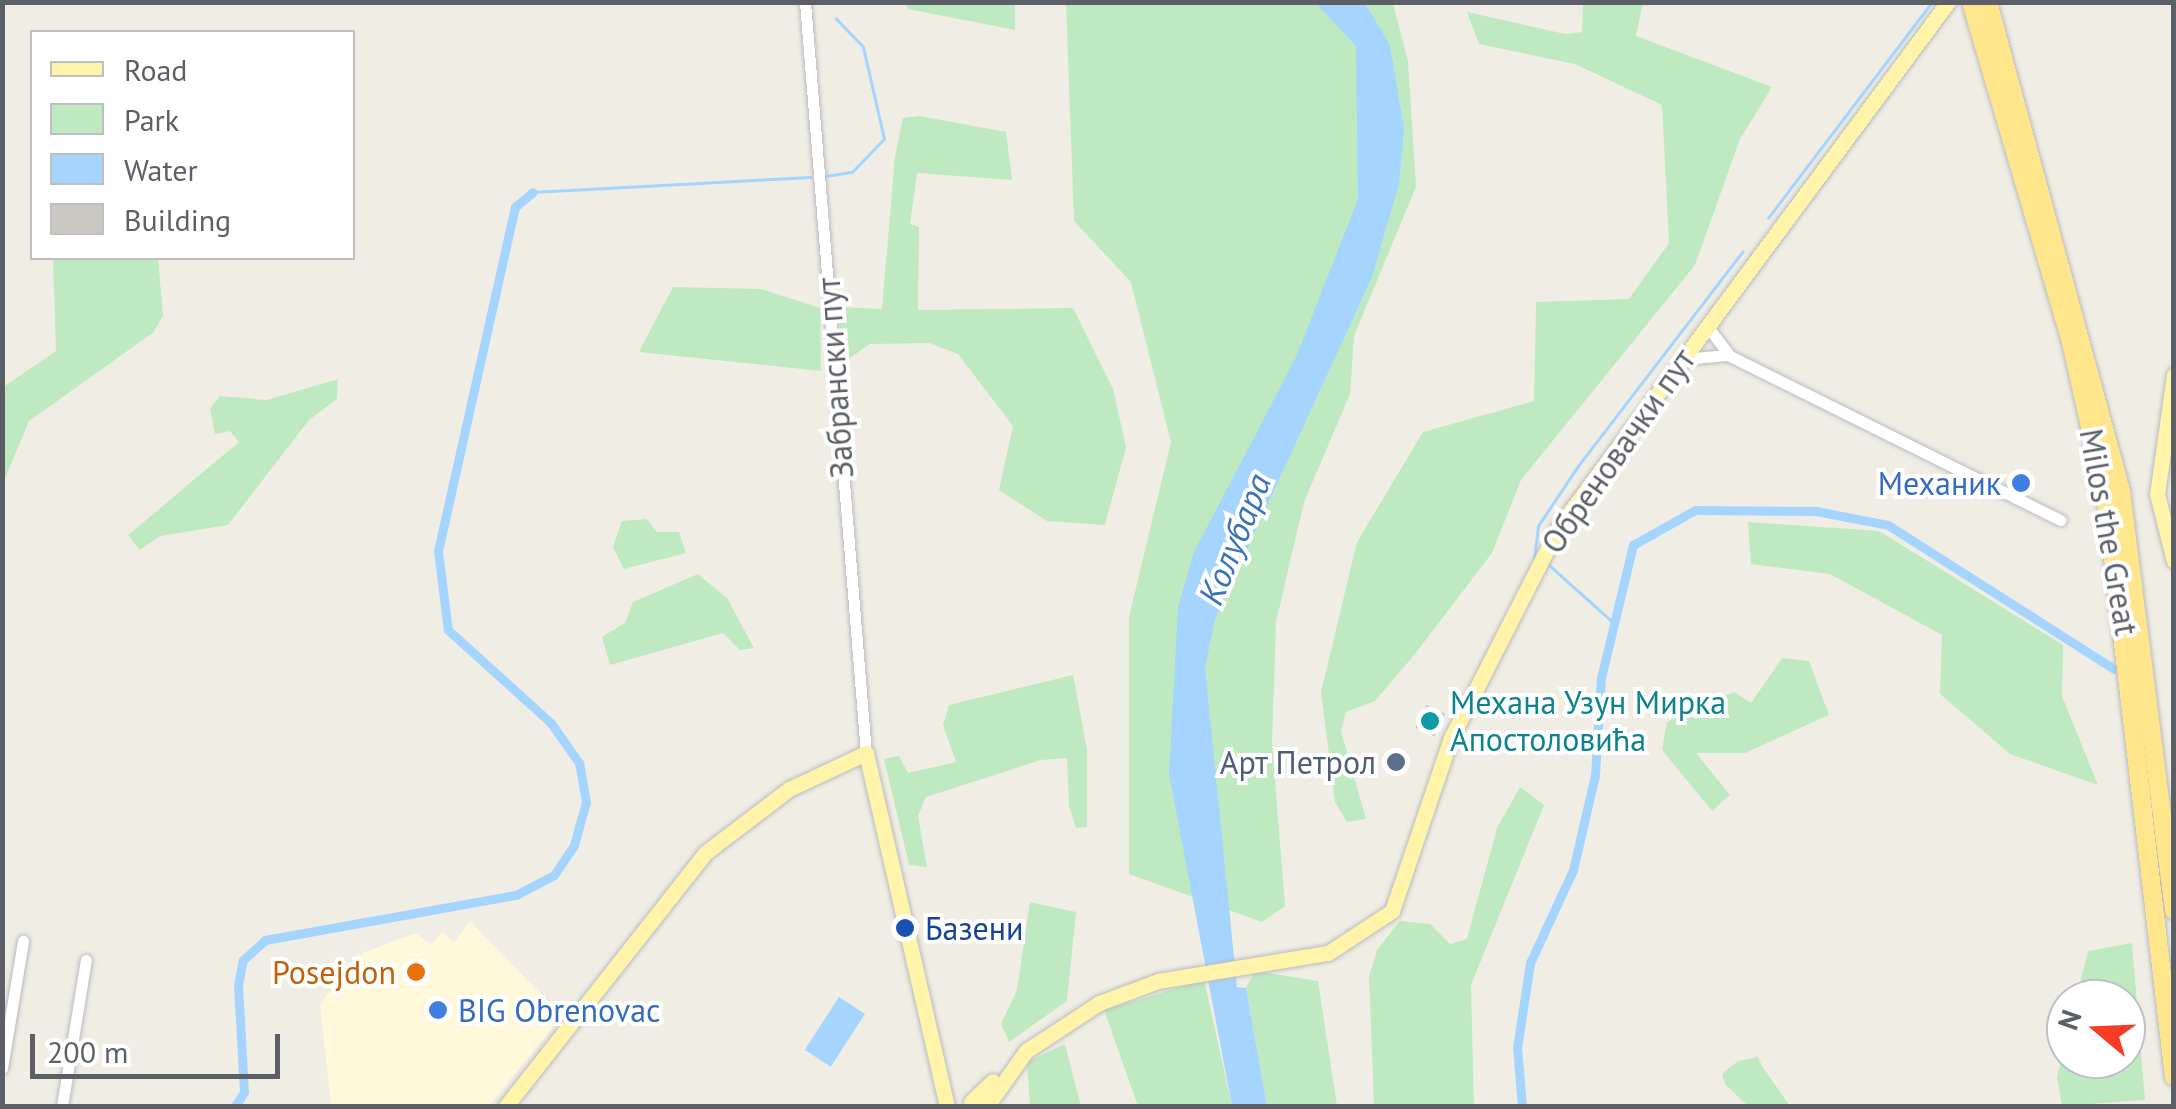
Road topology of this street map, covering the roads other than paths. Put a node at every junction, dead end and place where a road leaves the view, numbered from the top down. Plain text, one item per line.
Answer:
1 (805, 2) edge
2 (1948, 2) edge
3 (1971, 2) edge
4 (1988, 2) edge
5 (1708, 327) junction
6 (1730, 356) junction
7 (1683, 359) junction
8 (2174, 374) edge
9 (2060, 520) dead end
10 (2174, 561) edge
11 (866, 753) junction
12 (2174, 912) edge
13 (22, 941) dead end
14 (86, 960) dead end
15 (2, 1068) edge
16 (2174, 1076) edge
17 (967, 1105) edge
18 (62, 1106) edge
19 (506, 1106) edge

1 - 11 street, Забрански пут
2 - 5 main road, Обреновачки пут
3 - 16 highway, Milos the Great
4 - 12 highway, Milos the Great
5 - 6 street
5 - 7 main road, Обреновачки пут
6 - 7 street
6 - 9 street
7 - 17 main road, Обреновачки пут
8 - 10 main road
11 - 17 main road
11 - 19 main road
13 - 15 street
14 - 18 street

